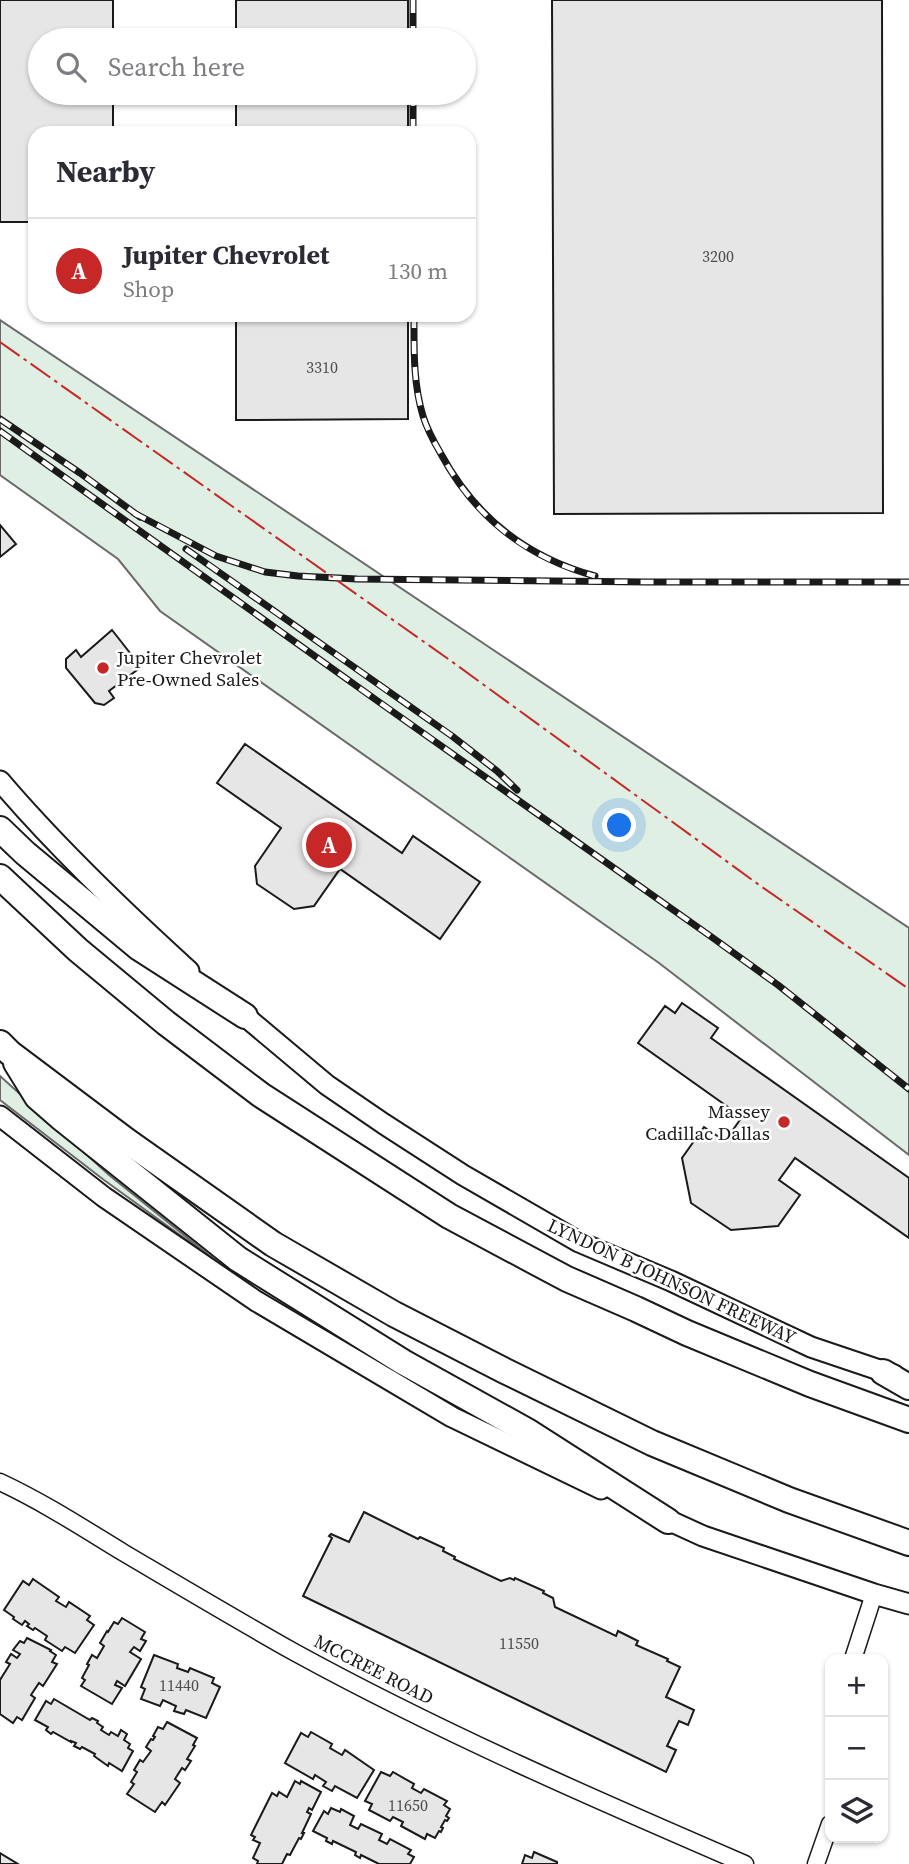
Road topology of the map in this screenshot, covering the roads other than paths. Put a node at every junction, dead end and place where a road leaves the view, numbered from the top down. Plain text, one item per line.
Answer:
1 (0, 781) edge
2 (0, 829) edge
3 (0, 877) edge
4 (245, 1016) junction
5 (5, 1048) edge
6 (0, 1116) edge
7 (883, 1372) junction
8 (909, 1378) edge
9 (909, 1387) edge
10 (909, 1420) edge
11 (0, 1482) edge
12 (668, 1521) junction
13 (909, 1543) edge
14 (874, 1594) junction
15 (909, 1604) edge
16 (855, 1654) edge
17 (825, 1838) edge
18 (745, 1864) edge
19 (816, 1864) edge

1 - 4 main road, LYNDON B JOHNSON FREEWAY
2 - 4 highway
3 - 10 highway, LYNDON B JOHNSON FREEWAY
4 - 7 main road, LYNDON B JOHNSON FREEWAY
5 - 12 highway
5 - 13 highway
6 - 12 main road
7 - 8 main road, LYNDON B JOHNSON FREEWAY
7 - 9 highway
11 - 18 street, MCCREE ROAD
12 - 14 main road
14 - 15 main road
14 - 16 street
17 - 19 street

